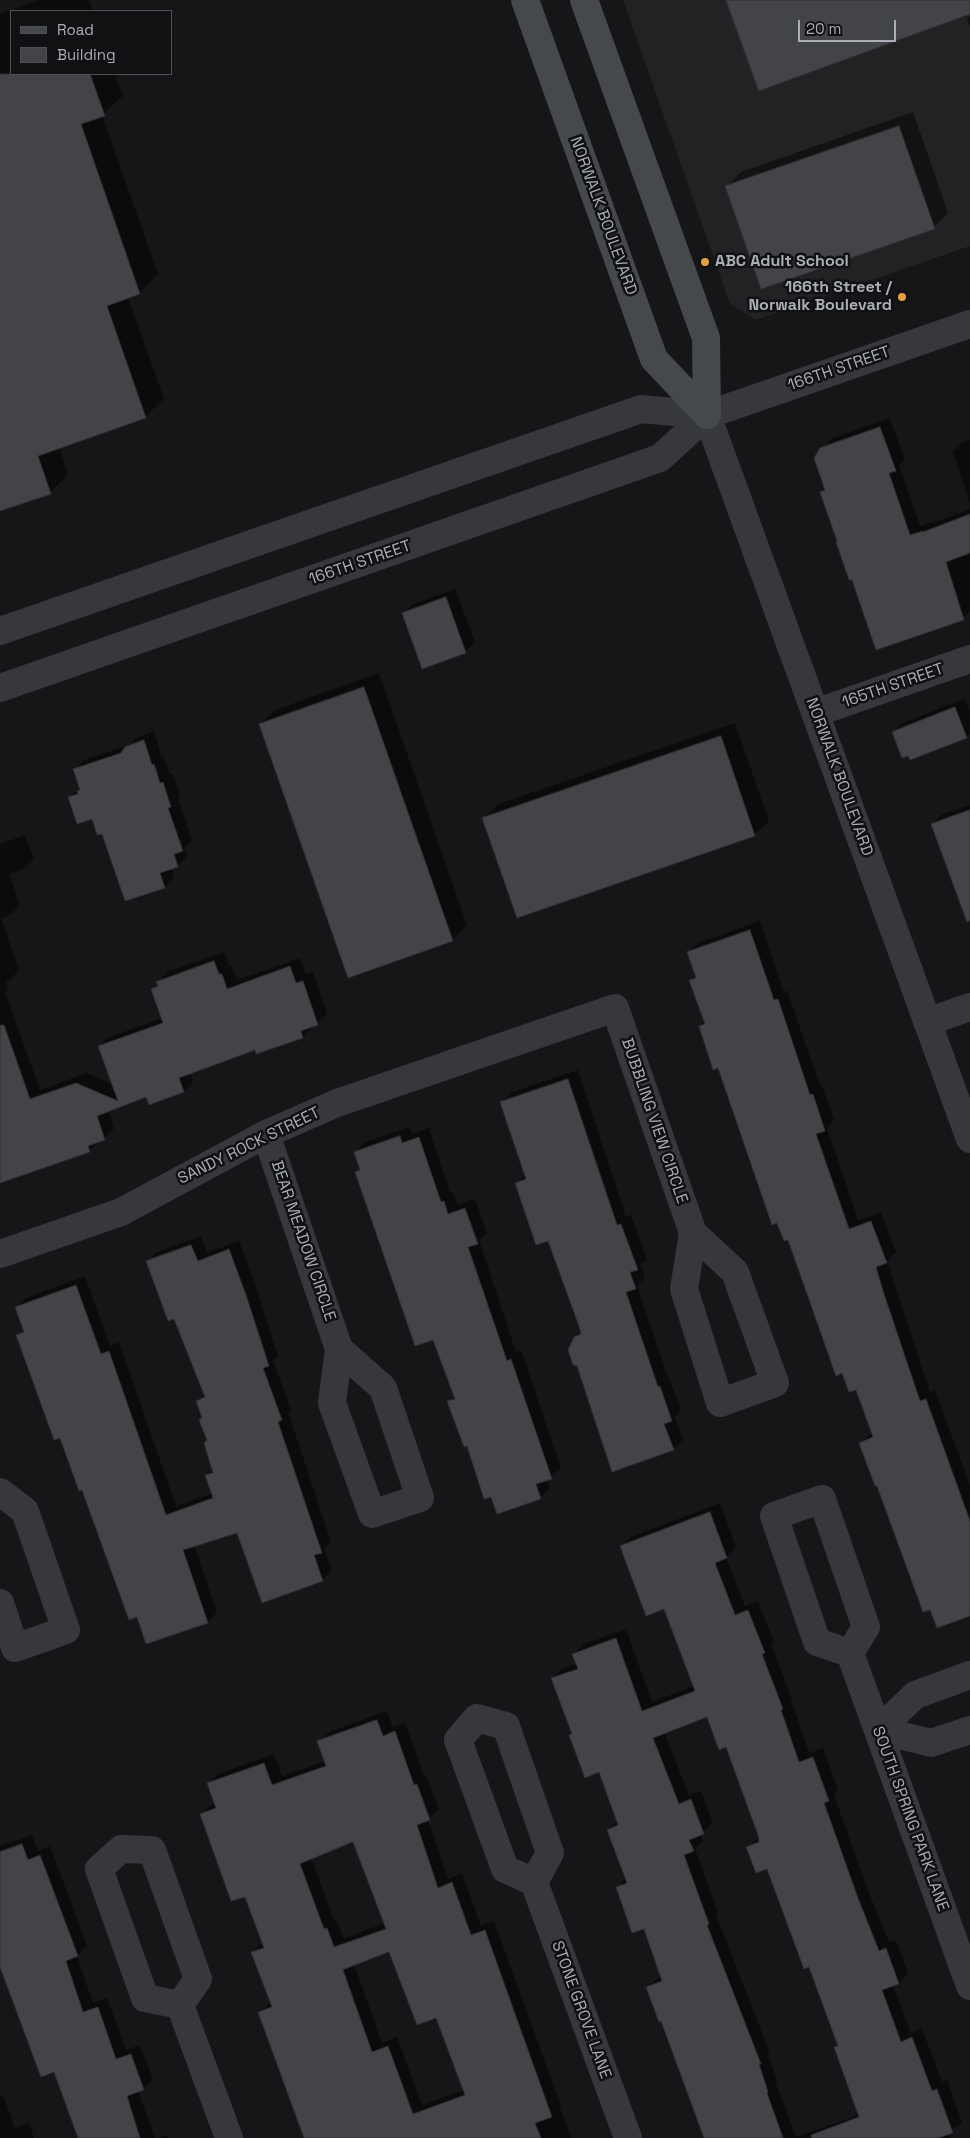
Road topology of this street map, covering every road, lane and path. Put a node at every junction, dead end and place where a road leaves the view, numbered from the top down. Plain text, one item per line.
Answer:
1 (525, 0) edge
2 (584, 0) edge
3 (970, 324) edge
4 (707, 415) junction
5 (0, 630) edge
6 (970, 659) edge
7 (0, 688) edge
8 (815, 713) junction
9 (970, 1007) edge
10 (615, 1008) joint
11 (927, 1022) junction
12 (266, 1134) junction
13 (970, 1140) edge
14 (693, 1233) junction
15 (0, 1254) edge
16 (340, 1349) junction
17 (0, 1492) edge
18 (0, 1604) edge
19 (850, 1653) junction
20 (970, 1676) edge
21 (879, 1730) junction
22 (970, 1730) edge
23 (534, 1882) junction
24 (970, 1986) edge
25 (180, 2005) junction
26 (229, 2138) edge
27 (628, 2138) edge

1 - 4 main road, NORWALK BOULEVARD
2 - 4 main road, NORWALK BOULEVARD
3 - 4 street, 166TH STREET
4 - 5 street, 166TH STREET
4 - 7 street, 166TH STREET
4 - 8 street, NORWALK BOULEVARD
6 - 8 street, 165TH STREET
8 - 11 street, NORWALK BOULEVARD
9 - 11 street
10 - 12 street, SANDY ROCK STREET
10 - 14 street, BUBBLING VIEW CIRCLE
11 - 13 street, NORWALK BOULEVARD
12 - 15 street, SANDY ROCK STREET
12 - 16 street, BEAR MEADOW CIRCLE
14 - 14 street, BUBBLING VIEW CIRCLE
16 - 16 street, BEAR MEADOW CIRCLE
17 - 18 street
19 - 19 street
19 - 21 street, SOUTH SPRING PARK LANE
20 - 21 street
21 - 22 street
21 - 24 street, SOUTH SPRING PARK LANE
23 - 23 street
23 - 27 street, STONE GROVE LANE
25 - 25 street
25 - 26 street

